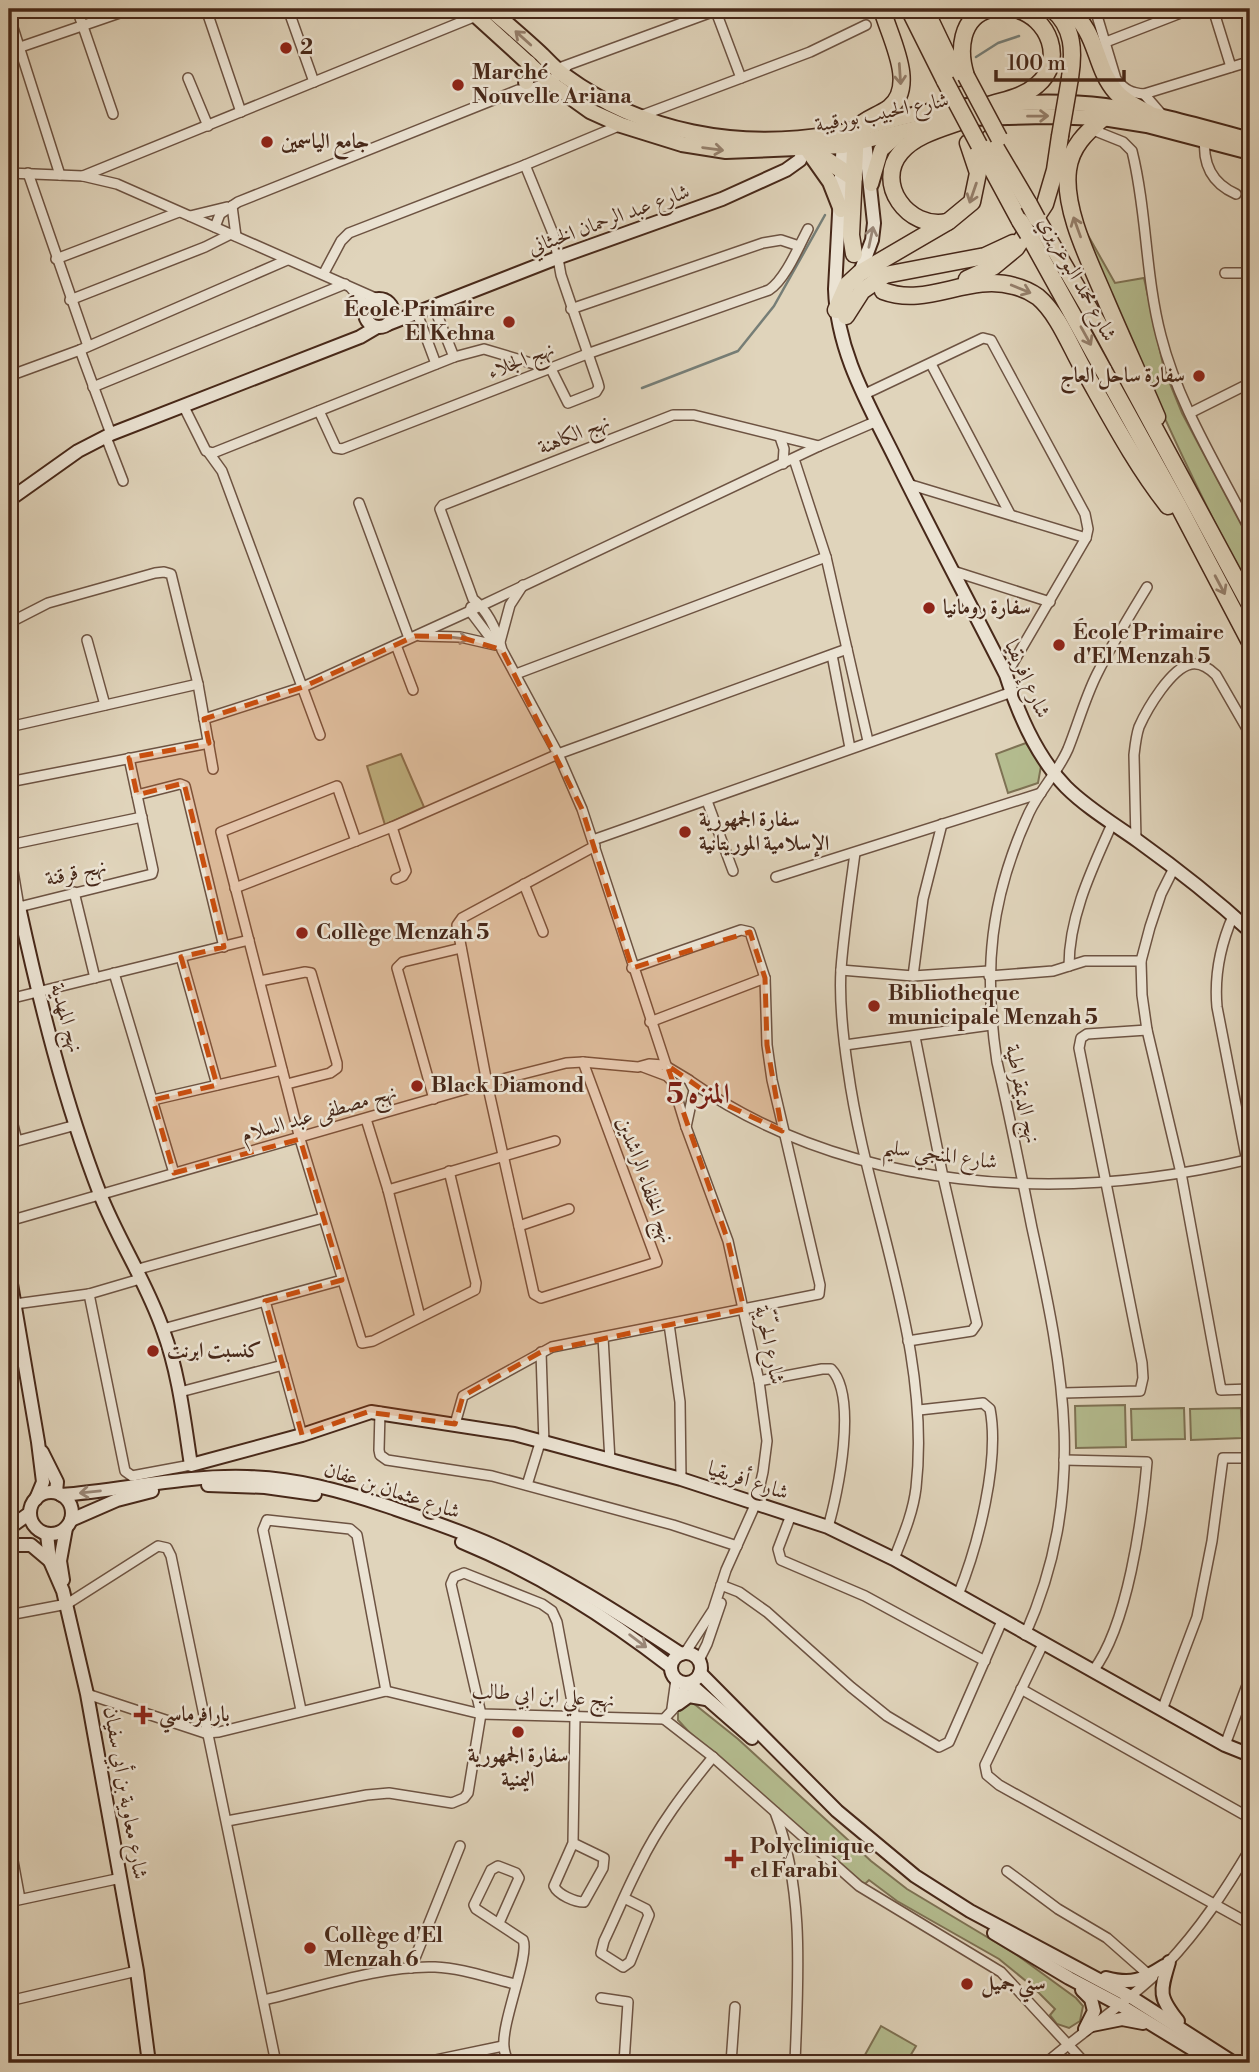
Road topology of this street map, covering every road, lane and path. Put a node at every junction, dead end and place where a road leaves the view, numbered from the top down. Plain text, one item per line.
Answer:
1 (77, 9) edge
2 (131, 9) edge
3 (206, 9) edge
4 (493, 9) edge
5 (717, 9) edge
6 (881, 9) edge
7 (909, 9) edge
8 (925, 9) edge
9 (990, 9) edge
10 (1015, 9) edge
11 (1052, 9) edge
12 (1067, 9) edge
13 (1095, 9) edge
14 (1191, 9) edge
15 (1213, 9) edge
16 (292, 10) edge
17 (472, 12) edge
18 (9, 15) edge
19 (83, 25) junction
20 (866, 25) dead end
21 (1106, 42) junction
22 (20, 47) junction
23 (9, 51) edge
24 (1248, 62) dead end
25 (529, 64) junction
26 (1231, 67) junction
27 (555, 73) junction
28 (188, 78) dead end
29 (741, 78) junction
30 (952, 79) junction
31 (314, 82) junction
32 (522, 86) junction
33 (1144, 94) junction
34 (986, 106) junction
35 (241, 112) junction
36 (113, 114) dead end
37 (1155, 115) junction
38 (636, 117) junction
39 (970, 118) junction
40 (1099, 121) junction
41 (621, 125) junction
42 (208, 126) junction
43 (900, 133) junction
44 (1206, 134) junction
45 (854, 137) junction
46 (1250, 140) edge
47 (984, 141) junction
48 (806, 148) junction
49 (1250, 152) edge
50 (526, 164) junction
51 (9, 173) edge
52 (28, 173) junction
53 (848, 174) junction
54 (60, 175) junction
55 (83, 176) junction
56 (871, 184) junction
57 (1236, 194) dead end
58 (232, 206) junction
59 (841, 210) junction
60 (179, 212) junction
61 (190, 216) junction
62 (949, 221) junction
63 (217, 228) junction
64 (808, 229) dead end
65 (1023, 231) junction
66 (234, 235) junction
67 (799, 246) junction
68 (854, 254) dead end
69 (557, 258) junction
70 (56, 259) junction
71 (287, 260) junction
72 (860, 273) junction
73 (1225, 273) dead end
74 (1250, 273) edge
75 (324, 274) junction
76 (348, 286) junction
77 (883, 290) dead end
78 (932, 294) junction
79 (71, 300) junction
80 (385, 302) junction
81 (434, 307) junction
82 (571, 309) junction
83 (366, 312) junction
84 (417, 313) junction
85 (841, 313) junction
86 (382, 326) junction
87 (353, 339) junction
88 (84, 348) junction
89 (587, 354) junction
90 (454, 356) junction
91 (436, 364) junction
92 (931, 364) junction
93 (551, 369) junction
94 (9, 376) edge
95 (1250, 383) edge
96 (93, 387) junction
97 (865, 394) junction
98 (184, 407) junction
99 (319, 411) junction
100 (1190, 413) junction
101 (877, 421) junction
102 (109, 435) junction
103 (780, 437) junction
104 (818, 446) junction
105 (220, 451) junction
106 (209, 453) junction
107 (794, 459) junction
108 (783, 464) junction
109 (222, 471) junction
110 (123, 481) dead end
111 (908, 484) junction
112 (1191, 492) junction
113 (9, 500) edge
114 (359, 503) dead end
115 (1010, 514) junction
116 (1190, 529) junction
117 (1250, 530) edge
118 (1086, 538) junction
119 (826, 557) junction
120 (953, 571) junction
121 (525, 583) junction
122 (1147, 587) dead end
123 (473, 599) junction
124 (1050, 602) junction
125 (1250, 604) edge
126 (481, 605) junction
127 (470, 611) junction
128 (9, 623) edge
129 (412, 637) junction
130 (88, 639) dead end
131 (1250, 642) edge
132 (396, 645) junction
133 (499, 646) junction
134 (847, 649) junction
135 (832, 655) junction
136 (516, 674) junction
137 (1006, 675) junction
138 (198, 684) junction
139 (303, 687) junction
140 (414, 690) dead end
141 (1012, 692) junction
142 (105, 705) junction
143 (204, 719) junction
144 (9, 727) edge
145 (1250, 734) edge
146 (320, 735) dead end
147 (868, 741) junction
148 (209, 743) junction
149 (850, 748) junction
150 (558, 754) junction
151 (129, 758) junction
152 (213, 769) dead end
153 (1054, 773) junction
154 (9, 782) edge
155 (1041, 793) junction
156 (137, 795) junction
157 (707, 801) junction
158 (142, 817) junction
159 (942, 824) junction
160 (1112, 824) junction
161 (392, 827) junction
162 (1136, 840) junction
163 (356, 841) junction
164 (594, 843) junction
165 (9, 846) edge
166 (855, 853) junction
167 (1174, 868) junction
168 (733, 872) dead end
169 (776, 877) dead end
170 (396, 879) dead end
171 (524, 884) junction
172 (235, 888) junction
173 (74, 892) junction
174 (14, 908) edge
175 (1233, 916) junction
176 (1250, 931) edge
177 (543, 932) dead end
178 (249, 940) junction
179 (224, 947) junction
180 (461, 948) junction
181 (181, 957) junction
182 (1142, 961) junction
183 (1069, 966) junction
184 (632, 968) junction
185 (841, 970) junction
186 (114, 973) junction
187 (989, 974) junction
188 (913, 976) junction
189 (95, 978) junction
190 (765, 978) junction
191 (260, 981) junction
192 (38, 992) junction
193 (9, 999) edge
194 (650, 1022) junction
195 (991, 1025) junction
196 (1147, 1030) junction
197 (915, 1037) junction
198 (845, 1045) junction
199 (583, 1062) junction
200 (664, 1065) junction
201 (643, 1067) junction
202 (282, 1070) junction
203 (670, 1077) junction
204 (689, 1080) junction
205 (487, 1083) junction
206 (286, 1084) junction
207 (217, 1085) junction
208 (677, 1096) junction
209 (434, 1099) junction
210 (153, 1100) junction
211 (693, 1100) junction
212 (720, 1102) junction
213 (9, 1109) edge
214 (366, 1119) junction
215 (76, 1125) junction
216 (686, 1127) junction
217 (782, 1131) junction
218 (300, 1139) junction
219 (555, 1141) dead end
220 (503, 1157) junction
221 (1249, 1159) edge
222 (865, 1162) junction
223 (449, 1171) junction
224 (174, 1173) junction
225 (1181, 1173) junction
226 (943, 1177) junction
227 (1250, 1177) edge
228 (1107, 1181) junction
229 (1023, 1183) junction
230 (388, 1190) junction
231 (101, 1196) junction
232 (569, 1209) dead end
233 (323, 1218) junction
234 (9, 1222) edge
235 (519, 1226) junction
236 (138, 1275) junction
237 (10, 1280) edge
238 (342, 1280) junction
239 (89, 1294) junction
240 (265, 1301) junction
241 (15, 1304) junction
242 (744, 1309) junction
243 (420, 1317) junction
244 (669, 1324) junction
245 (163, 1329) junction
246 (603, 1337) junction
247 (908, 1341) junction
248 (541, 1352) junction
249 (283, 1365) junction
250 (759, 1381) junction
251 (1250, 1389) edge
252 (180, 1392) junction
253 (1063, 1393) junction
254 (919, 1410) junction
255 (380, 1412) junction
256 (455, 1424) junction
257 (302, 1435) junction
258 (38, 1442) junction
259 (542, 1443) junction
260 (1250, 1458) edge
261 (1064, 1460) junction
262 (610, 1461) junction
263 (191, 1465) junction
264 (681, 1479) junction
265 (527, 1485) junction
266 (59, 1493) junction
267 (36, 1499) junction
268 (756, 1503) junction
269 (30, 1513) junction
270 (791, 1515) junction
271 (69, 1524) junction
272 (828, 1527) junction
273 (9, 1528) edge
274 (44, 1533) junction
275 (737, 1546) junction
276 (10, 1550) edge
277 (894, 1559) junction
278 (50, 1561) junction
279 (724, 1585) junction
280 (958, 1595) junction
281 (65, 1597) junction
282 (9, 1615) edge
283 (1002, 1621) junction
284 (1026, 1635) junction
285 (1043, 1644) junction
286 (683, 1654) junction
287 (985, 1661) junction
288 (699, 1666) junction
289 (1093, 1671) junction
290 (1250, 1677) edge
291 (680, 1678) junction
292 (1021, 1689) junction
293 (386, 1690) junction
294 (87, 1694) junction
295 (709, 1699) junction
296 (301, 1710) junction
297 (1162, 1710) junction
298 (671, 1712) junction
299 (481, 1714) junction
300 (575, 1718) junction
301 (205, 1732) junction
302 (1225, 1745) junction
303 (1250, 1755) edge
304 (713, 1757) junction
305 (774, 1810) junction
306 (1250, 1818) edge
307 (227, 1821) junction
308 (9, 1839) edge
309 (573, 1843) junction
310 (460, 1846) dead end
311 (1250, 1849) edge
312 (1007, 1871) dead end
313 (121, 1878) junction
314 (624, 1898) junction
315 (20, 1899) junction
316 (9, 1902) edge
317 (1216, 1905) junction
318 (499, 1923) junction
319 (1250, 1924) edge
320 (1167, 1964) junction
321 (411, 1968) junction
322 (137, 1971) junction
323 (1085, 1972) junction
324 (1149, 1975) junction
325 (1069, 1978) junction
326 (515, 1983) junction
327 (1250, 1996) edge
328 (601, 1998) dead end
329 (264, 2000) junction
330 (9, 2001) edge
331 (1126, 2001) junction
332 (1250, 2006) edge
333 (736, 2007) dead end
334 (1151, 2025) junction
335 (1088, 2027) junction
336 (1185, 2030) junction
337 (1068, 2045) junction
338 (503, 2046) junction
339 (149, 2063) edge
340 (276, 2063) edge
341 (421, 2063) edge
342 (508, 2063) edge
343 (624, 2063) edge
344 (731, 2063) edge
345 (795, 2063) edge
346 (1046, 2063) edge
347 (1085, 2063) edge
348 (1215, 2063) edge
349 (1234, 2063) edge

1 - 19 street
2 - 19 street
3 - 35 street
27 -> 4 main road
5 - 27 street
5 - 29 street
6 -> 45 highway
7 - 30 highway, شارع محمد البوعزيزي
8 - 30 highway, شارع محمد البوعزيزي
9 - 30 highway
10 - 34 highway
11 - 65 highway, bridge
12 - 37 highway
13 - 21 street
14 - 21 street
15 - 26 street
16 - 31 street
17 - 25 main road, شارع الحبيب بورقيبة
17 - 31 street
18 - 22 street
19 - 22 street
19 - 36 street
20 - 29 street
21 - 33 street
22 - 23 street
22 - 54 street
24 - 26 street
25 - 27 main road, شارع الحبيب بورقيبة
25 - 32 main road
26 - 33 street
27 - 32 street
27 - 38 main road
27 - 41 main road, شارع الحبيب بورقيبة
28 - 42 street
29 - 38 street
30 - 47 highway, شارع محمد البوعزيزي
30 - 47 highway
31 - 35 street
32 - 58 street
33 - 37 street
34 - 37 main road
34 - 45 main road
35 - 42 street
37 - 44 main road
38 - 45 main road
39 -> 40 main road, شارع الحبيب بورقيبة
39 - 43 main road, شارع الحبيب بورقيبة
39 - 62 highway
40 - 44 main road, شارع الحبيب بورقيبة
40 - 100 street
112 -> 40 highway
41 -> 48 main road, شارع الحبيب بورقيبة
41 - 50 street
42 - 55 street
43 - 45 main road, شارع الحبيب بورقيبة
43 - 56 main road
44 - 46 main road
44 - 49 main road
44 - 57 street
45 - 48 main road, شارع الحبيب بورقيبة
45 - 53 highway
45 - 56 main road
47 -> 62 highway
47 - 65 highway, شارع محمد البوعزيزي
47 - 112 highway, شارع محمد البوعزيزي, bridge
48 - 53 highway
48 - 59 main road
48 - 69 main road, شارع عبد الرحمان الخبثاني
50 - 69 street
50 - 75 street
51 - 52 street
52 - 54 street
52 - 70 street
53 - 59 main road, شارع إفريقيا
53 - 68 highway
54 - 55 street
55 - 60 street
72 -> 56 main road
58 - 61 street
58 - 63 street
58 - 66 street
59 - 85 main road, شارع إفريقيا
60 - 61 street
60 - 70 street
61 - 63 street
62 - 72 highway
63 - 66 street
64 - 67 street
65 - 78 highway
65 - 85 highway
65 -> 116 highway, شارع محمد البوعزيزي
66 - 71 street
66 - 79 street
67 - 82 street
67 - 89 street, نهج الجلاء
69 - 81 main road, شارع عبد الرحمان الخبثاني
69 - 82 street
70 - 79 street
71 - 75 street
71 - 88 street
72 - 85 highway
73 - 74 street
75 - 76 street
76 - 80 street
76 - 83 street
76 - 96 street
77 - 78 highway
78 -> 116 highway
79 - 88 street
80 - 83 main road
80 - 84 main road
80 - 86 main road
81 - 84 main road, شارع عبد الرحمان الخبثاني
81 - 90 street
82 - 89 street
83 - 86 main road
83 - 87 main road
84 - 86 main road, شارع عبد الرحمان الخبثاني
84 - 91 street
85 - 97 main road, شارع إفريقيا
86 - 87 main road, شارع عبد الرحمان الخبثاني
87 - 98 main road, شارع عبد الرحمان الخبثاني
88 - 94 street
88 - 96 street
89 - 93 street, نهج الجلاء
89 - 93 street
90 - 91 street
90 - 93 street
91 - 99 street
92 - 97 street
92 - 115 street
92 - 118 street
93 - 99 street, نهج الجلاء
95 - 100 street
96 - 102 street
97 - 101 main road, شارع إفريقيا
98 - 102 main road, شارع عبد الرحمان الخبثاني
98 - 106 street
99 - 105 street
100 - 117 street
101 - 104 street
101 - 111 main road, شارع إفريقيا
102 - 110 street
102 - 113 main road, شارع عبد الرحمان الخبثاني
103 - 104 street, نهج الكاهنة
103 - 108 street
103 - 123 street, نهج الكاهنة
104 - 107 street
105 - 106 street
105 - 109 street
106 - 109 street
107 - 108 street
107 - 119 street
108 - 121 street
109 - 139 street
111 - 115 street
111 - 120 main road, شارع إفريقيا
112 - 125 highway, شارع محمد البوعزيزي
114 - 129 street
115 - 118 street
116 -> 131 highway, شارع محمد البوعزيزي
118 - 124 street
119 - 134 street
119 - 136 street
120 - 124 street
120 - 137 main road, شارع إفريقيا
121 - 126 street
121 - 133 street
122 - 153 street, نهج الديمقراطية
123 - 126 street
123 - 127 street
124 - 137 street
126 - 127 street
126 - 133 street
127 - 129 street
127 - 133 street
128 - 138 street
129 - 132 street
129 -> 133 street
130 - 142 street
132 - 139 street
132 - 140 street
133 - 136 street
134 - 135 street
134 - 147 street
135 - 149 street
135 - 150 street
136 - 150 street
137 - 141 main road, شارع إفريقيا
138 - 142 street
138 - 143 street
139 - 143 street
139 - 146 street
141 - 147 street
141 - 153 main road, شارع إفريقيا
142 - 144 street
143 - 148 street
145 - 162 street
147 - 149 street
148 - 151 street
148 - 152 street
149 - 157 street
150 - 161 street
150 - 164 street
151 - 154 street
151 - 156 street
153 - 155 street, نهج الديمقراطية
153 - 160 main road, شارع إفريقيا
155 - 159 street
155 - 187 street, نهج الديمقراطية
156 - 158 street
156 - 179 street
157 - 164 street
157 - 168 street
158 - 165 street
158 - 173 street, نهج قرقنة
159 - 166 street
159 - 188 street
160 - 162 main road, شارع إفريقيا
160 - 183 street
161 - 163 street
161 - 170 street
162 - 167 main road, شارع إفريقيا
163 - 172 street
163 - 172 street
164 - 171 street
164 - 184 street
165 - 174 street, نهج المهدية
166 - 169 street
166 - 185 street
167 - 175 main road, شارع إفريقيا
167 - 182 street
171 - 177 street
171 - 180 street, نهج الخلفاء الراشدين
172 - 178 street
173 - 174 street, نهج قرقنة
173 - 189 street
174 - 192 main road, نهج المهدية
175 - 176 main road, شارع إفريقيا
175 - 221 street
178 - 179 street
178 - 191 street
179 - 181 street
180 - 205 street, نهج الخلفاء الراشدين
180 - 209 street
181 - 186 street
181 - 207 street
182 - 183 street
182 - 196 street
183 - 187 street
184 - 190 street
184 - 194 street
185 - 188 street
185 - 198 street
186 - 189 street
186 - 210 street
187 - 188 street
187 - 195 street, نهج الديمقراطية
189 - 192 street
190 - 194 street
190 - 217 street
191 - 202 street
191 - 206 street
192 - 193 street
192 - 215 main road, نهج المهدية
194 - 200 street
195 - 197 street
195 - 229 street, نهج الديمقراطية
196 - 225 street
196 - 228 street
197 - 198 street
197 - 226 street
198 - 222 street
199 - 201 street, نهج مصطفى عبد السلام
199 - 205 street, نهج مصطفى عبد السلام
199 - 235 street, نهج الخلفاء الراشدين
200 - 201 street, نهج مصطفى عبد السلام
200 - 203 street
200 - 204 street
201 - 203 street, نهج مصطفى عبد السلام
202 - 206 street
202 - 207 street
203 - 208 street
204 - 208 street
204 - 211 street
204 - 212 street, شارع المنجي سليم
205 - 209 street, نهج مصطفى عبد السلام
205 - 220 street, نهج الخلفاء الراشدين
206 - 218 street
207 - 210 street
208 - 211 street, شارع المنجي سليم
208 - 216 street, شارع الحرّيّة
209 - 214 street, نهج مصطفى عبد السلام
210 - 224 street
211 - 212 street, شارع المنجي سليم
211 - 216 street
212 - 217 street, شارع المنجي سليم
213 - 215 street
214 - 218 street, نهج مصطفى عبد السلام
214 - 230 street
215 - 231 main road, نهج المهدية
216 - 242 street, شارع الحرّيّة
217 - 222 street, شارع المنجي سليم
217 - 242 street
218 - 224 street, نهج مصطفى عبد السلام
218 - 233 street
219 - 220 street
220 - 223 street
220 - 235 street, نهج الخلفاء الراشدين
221 - 225 street, شارع المنجي سليم
221 - 227 street
222 - 226 street, شارع المنجي سليم
222 - 247 street
223 - 230 street
223 - 243 street
224 - 231 street, نهج مصطفى عبد السلام
225 - 228 street, شارع المنجي سليم
225 - 251 street
226 - 229 street, شارع المنجي سليم
226 - 247 street
228 - 229 street, شارع المنجي سليم
228 - 253 street
229 - 253 street, نهج الديمقراطية
230 - 243 street
231 - 234 street, نهج مصطفى عبد السلام
231 - 236 main road, نهج المهدية
232 - 235 street
233 - 236 street
233 - 238 street
236 - 239 street
236 - 245 main road, نهج المهدية
237 - 241 main road
238 - 240 street
238 - 243 street
239 - 241 street
239 - 263 street
240 - 245 street
240 - 249 street
241 - 258 main road
242 - 244 street
242 - 250 street, شارع الحرّيّة
244 - 246 street
244 - 264 street
245 - 252 main road, نهج المهدية
246 - 248 street
246 - 262 street
247 - 254 street
248 - 256 street
248 - 259 street
249 - 252 street
249 - 257 street
250 - 268 street, شارع الحرّيّة
250 - 272 street
252 - 263 main road, نهج المهدية
253 - 261 street, نهج الديمقراطية
254 - 277 street
254 - 280 street
255 - 256 main road, شارع أفريقيا
255 - 257 main road, شارع أفريقيا
255 - 265 street
256 - 259 main road, شارع أفريقيا
257 - 263 main road, شارع أفريقيا
258 - 266 main road
258 - 267 main road
259 - 262 main road, شارع أفريقيا
259 - 265 street
260 - 297 street
261 - 284 street, نهج الديمقراطية
261 - 289 street
262 - 264 main road, شارع أفريقيا
264 - 268 main road, شارع أفريقيا
265 - 275 street
266 - 267 main road
266 - 271 main road
286 -> 266 main road, شارع عثمان بن عفان
267 - 269 main road
268 - 270 main road, شارع أفريقيا
268 - 275 street, شارع الحرّيّة
269 - 273 main road
269 - 274 main road
270 - 272 main road, شارع أفريقيا
270 - 287 street
271 - 274 main road
271 - 281 main road
271 -> 291 main road, شارع عثمان بن عفان
272 - 277 main road, شارع أفريقيا
274 - 276 main road
274 - 278 main road, شارع معاوية بن أبي سفيان
275 - 279 street, شارع الحرّيّة
276 - 278 main road
277 - 280 main road, شارع أفريقيا
278 - 281 main road, شارع معاوية بن أبي سفيان
279 - 286 street, شارع الحرّيّة
279 - 287 street
279 - 288 street, شارع الحرّيّة
280 - 283 main road, شارع أفريقيا
281 - 282 street
281 - 294 main road, شارع معاوية بن أبي سفيان
281 - 301 street
283 - 284 main road, شارع أفريقيا
283 - 287 street
284 - 285 main road, شارع أفريقيا
285 - 289 main road, شارع أفريقيا
285 - 292 street
286 - 288 main road, شارع عثمان بن عفان
286 - 291 main road
288 - 291 main road
288 - 323 main road, شارع عثمان بن عفان
289 - 297 main road, شارع أفريقيا
290 - 302 street
291 - 295 main road, شارع عثمان بن عفان
291 - 298 street
292 - 306 street
292 - 317 street
293 - 296 street, نهج علي ابن ابي طالب
293 - 296 street
293 - 299 street, نهج علي ابن ابي طالب
294 - 301 street, نهج علي ابن ابي طالب
294 - 313 main road, شارع معاوية بن أبي سفيان
295 - 298 main road
295 - 325 main road, شارع عثمان بن عفان
296 - 301 street, نهج علي ابن ابي طالب
297 - 302 main road, شارع أفريقيا
298 - 300 street, نهج علي ابن ابي طالب
298 - 304 street
299 - 300 street, نهج علي ابن ابي طالب
299 - 300 street
299 - 307 street
300 - 309 street
301 - 307 street
302 - 303 main road, شارع أفريقيا
304 - 305 street
304 - 314 street
305 - 337 street
305 - 345 street
307 - 329 street
308 - 315 street
309 - 309 street
310 - 321 street
311 - 317 street
312 - 324 street
313 - 315 street
313 - 322 main road, شارع معاوية بن أبي سفيان
314 - 314 street
315 - 316 street
317 - 319 street
317 - 320 street
318 - 318 street
318 - 326 street
320 - 324 main road
320 - 331 street
320 - 336 main road
321 - 326 street
321 - 329 street
322 - 330 street
322 - 339 main road, شارع معاوية بن أبي سفيان
323 - 324 main road
323 - 331 main road
325 - 331 main road
325 - 335 main road
326 - 338 street
327 - 332 street
328 - 343 street
329 - 340 street
331 - 334 main road
331 - 335 street
331 - 336 main road
333 - 344 street
334 - 335 main road
334 - 348 main road
335 - 337 street
336 - 349 main road
337 - 346 street
337 - 347 street
338 - 341 street
338 - 342 street

